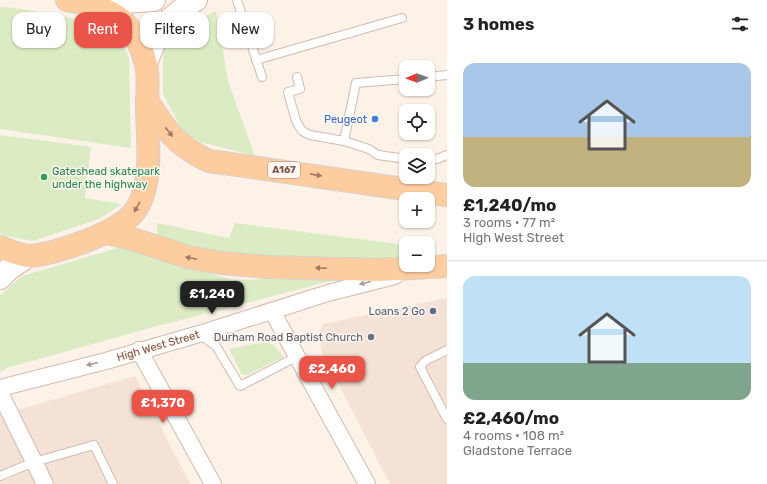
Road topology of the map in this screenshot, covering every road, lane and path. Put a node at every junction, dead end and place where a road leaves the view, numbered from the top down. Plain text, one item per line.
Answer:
1 (67, 0) edge
2 (154, 0) edge
3 (196, 0) edge
4 (237, 0) edge
5 (91, 4) junction
6 (402, 18) dead end
7 (256, 60) junction
8 (146, 64) junction
9 (447, 75) edge
10 (435, 76) edge
11 (262, 77) dead end
12 (298, 77) dead end
13 (399, 80) edge
14 (147, 100) junction
15 (344, 141) junction
16 (447, 155) edge
17 (399, 158) edge
18 (435, 159) edge
19 (447, 195) edge
20 (106, 233) junction
21 (0, 247) edge
22 (28, 256) junction
23 (438, 267) edge
24 (0, 278) edge
25 (272, 311) junction
26 (199, 334) junction
27 (140, 350) junction
28 (447, 350) edge
29 (298, 356) junction
30 (0, 388) edge
31 (0, 393) edge
32 (447, 419) edge
33 (34, 462) junction
34 (0, 476) edge
35 (45, 484) edge
36 (113, 484) edge
37 (213, 484) edge
38 (367, 484) edge

1 - 5 main road
2 - 5 main road
3 - 8 main road
4 - 7 lane
5 - 8 main road
6 - 7 lane
7 - 11 lane
8 - 14 main road
9 - 10 lane
12 - 15 lane
13 - 15 lane
14 -> 19 main road, A167
14 -> 20 main road
15 - 17 lane
16 - 18 lane
20 - 22 main road
23 -> 20 main road
21 - 22 main road
22 - 24 main road
23 -> 25 street, High West Street
25 - 26 street, High West Street
25 - 29 street
26 - 27 street, High West Street
26 - 29 lane
27 -> 30 street, High West Street
27 - 37 street
28 - 32 lane
29 - 38 street
31 - 33 street
33 - 34 lane
33 - 35 street
33 - 36 lane

